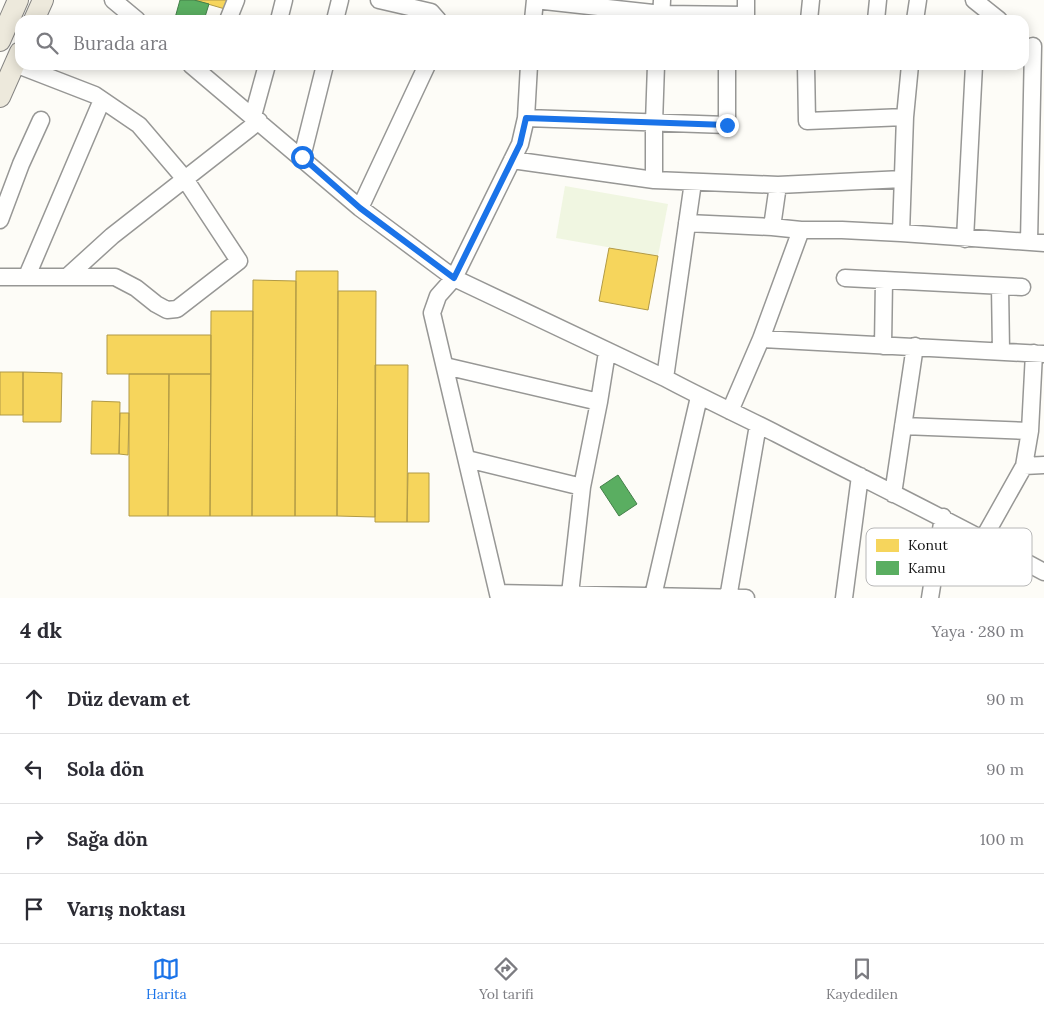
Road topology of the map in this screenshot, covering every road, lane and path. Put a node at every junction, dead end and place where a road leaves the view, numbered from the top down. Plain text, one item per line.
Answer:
1 (18, 0) edge
2 (43, 0) edge
3 (113, 0) edge
4 (236, 0) edge
5 (284, 0) edge
6 (340, 0) edge
7 (379, 0) edge
8 (535, 0) edge
9 (811, 0) edge
10 (878, 0) edge
11 (918, 0) edge
12 (975, 1) edge
13 (400, 2) edge
14 (662, 11) edge
15 (746, 12) edge
16 (36, 15) edge
17 (131, 15) edge
18 (230, 15) edge
19 (280, 15) edge
20 (337, 15) edge
21 (433, 15) edge
22 (533, 15) edge
23 (810, 15) edge
24 (876, 15) edge
25 (916, 15) edge
26 (976, 15) edge
27 (993, 15) edge
28 (0, 41) edge
29 (1034, 47) edge
30 (15, 63) edge
31 (42, 70) edge
32 (207, 70) edge
33 (265, 70) edge
34 (324, 70) edge
35 (425, 70) edge
36 (529, 70) edge
37 (656, 70) edge
38 (727, 70) edge
39 (806, 70) edge
40 (910, 70) edge
41 (974, 70) edge
42 (0, 97) edge
43 (102, 100) junction
44 (905, 117) junction
45 (526, 118) junction
46 (256, 119) junction
47 (41, 120) dead end
48 (654, 123) junction
49 (302, 157) junction
50 (512, 160) junction
51 (185, 179) junction
52 (654, 180) junction
53 (903, 180) junction
54 (693, 182) junction
55 (778, 185) junction
56 (360, 208) junction
57 (0, 220) edge
58 (687, 222) junction
59 (772, 227) junction
60 (801, 230) junction
61 (901, 233) junction
62 (965, 239) junction
63 (1037, 243) edge
64 (27, 276) junction
65 (68, 276) junction
66 (0, 277) edge
67 (454, 278) junction
68 (845, 278) dead end
69 (884, 280) junction
70 (1000, 286) junction
71 (1022, 287) dead end
72 (761, 339) junction
73 (883, 346) junction
74 (915, 346) junction
75 (1001, 351) junction
76 (607, 352) junction
77 (1039, 353) edge
78 (445, 366) junction
79 (665, 378) junction
80 (699, 397) junction
81 (1038, 399) edge
82 (599, 402) junction
83 (730, 411) junction
84 (758, 425) junction
85 (903, 426) junction
86 (1030, 431) junction
87 (467, 459) junction
88 (1044, 465) edge
89 (1024, 466) junction
90 (860, 476) junction
91 (582, 487) junction
92 (893, 494) junction
93 (943, 517) junction
94 (941, 528) edge
95 (963, 528) edge
96 (989, 528) edge
97 (1032, 566) edge
98 (1044, 572) edge
99 (570, 594) junction
100 (499, 595) edge
101 (653, 596) junction
102 (728, 598) edge
103 (746, 598) edge
104 (844, 598) edge

1 - 28 main road
2 - 16 main road
3 - 17 street
4 - 18 street
5 - 19 street
6 - 20 street
7 - 13 street
8 - 14 street
8 - 22 street
9 - 23 street
10 - 24 street
11 - 25 street
12 - 26 street
12 - 27 street
13 - 21 street
14 - 15 street
29 - 63 street
30 - 42 main road
31 - 43 street
32 - 46 street
33 - 46 street
34 - 49 street
35 - 56 street
36 - 45 street
37 - 48 street
38 - 48 street
39 - 44 street
40 - 44 street
41 - 62 street
43 - 51 street
43 - 64 street
44 - 53 street
45 - 48 street
45 - 50 street
46 - 49 street
46 - 51 street
47 - 57 street
48 - 52 street
49 - 56 street
50 - 52 street
50 - 67 street
51 - 65 street
51 - 65 street
52 - 54 street
53 - 55 street
53 - 61 street
54 - 55 street
54 - 58 street
55 - 59 street
56 - 67 street
58 - 59 street
58 - 79 street
59 - 60 street
60 - 61 street
60 - 72 street
61 - 62 street
62 - 63 street
64 - 65 street
64 - 66 street
67 - 76 street
67 - 78 street
68 - 69 street
69 - 70 street
69 - 73 street
70 - 71 street
70 - 75 street
72 - 73 street
72 - 83 street
73 - 74 street
74 - 75 street
74 - 85 street
75 - 77 street
76 - 79 street
76 - 82 street
77 - 81 street
78 - 82 street
78 - 87 street
79 - 80 street
80 - 83 street
80 - 101 street
81 - 86 street
82 - 91 street
83 - 84 street
84 - 90 street
84 - 102 street
85 - 86 street
85 - 92 street
86 - 89 street
87 - 91 street
87 - 100 street
88 - 89 street
89 - 96 street
90 - 92 street
90 - 104 street
91 - 99 street
92 - 93 street
93 - 94 street
93 - 95 street
97 - 98 street
99 - 100 street
99 - 101 street
101 - 102 street
102 - 103 street

